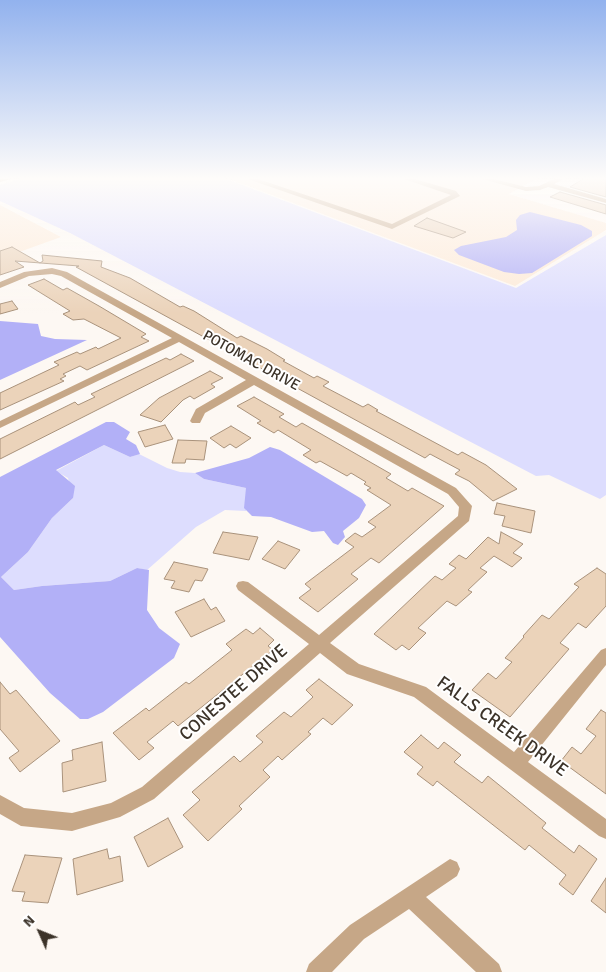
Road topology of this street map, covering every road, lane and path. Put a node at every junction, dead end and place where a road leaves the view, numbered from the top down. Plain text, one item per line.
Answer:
1 (378, 222) edge
2 (402, 222) edge
3 (0, 285) edge
4 (180, 338) junction
5 (255, 380) junction
6 (196, 421) dead end
7 (0, 425) edge
8 (464, 518) joint
9 (243, 586) dead end
10 (320, 645) junction
11 (606, 654) edge
12 (516, 763) junction
13 (0, 804) edge
14 (606, 830) edge
15 (450, 869) dead end
16 (411, 897) junction
17 (318, 972) edge
18 (491, 972) edge

1 - 2 street
3 - 4 street, POTOMAC DRIVE
4 - 5 street, POTOMAC DRIVE
4 - 7 street
5 - 6 street
5 - 8 street, POTOMAC DRIVE
8 - 10 street, CONESTEE DRIVE
9 - 10 street, FALLS CREEK DRIVE
10 - 12 street, FALLS CREEK DRIVE
10 - 13 street, CONESTEE DRIVE
11 - 12 street
12 - 14 street, FALLS CREEK DRIVE
15 - 16 street
16 - 17 street
16 - 18 street

